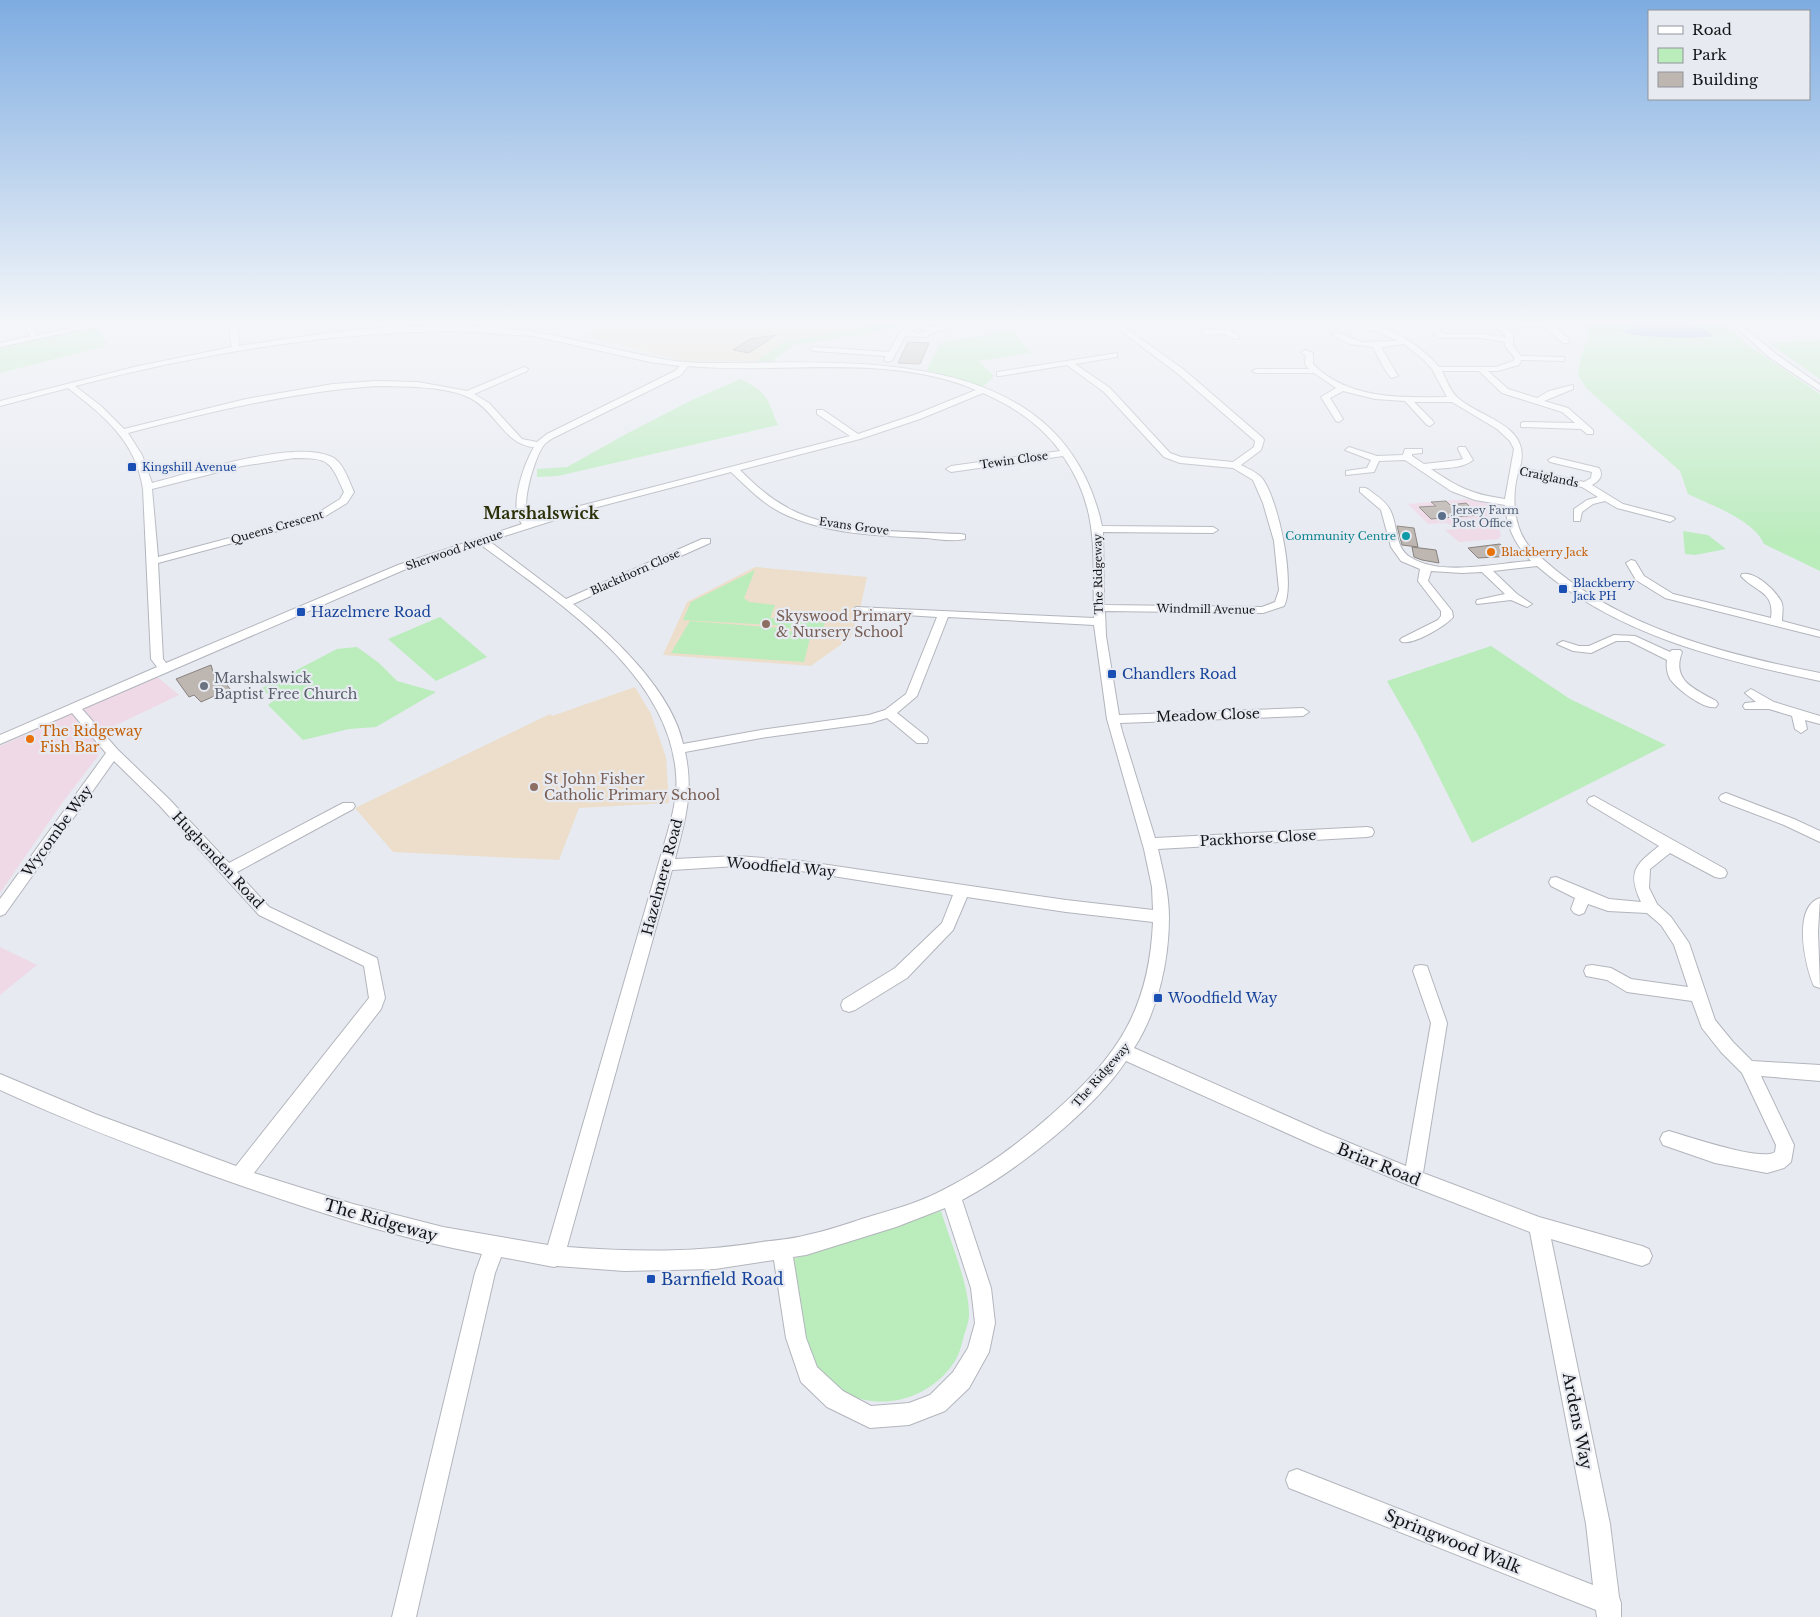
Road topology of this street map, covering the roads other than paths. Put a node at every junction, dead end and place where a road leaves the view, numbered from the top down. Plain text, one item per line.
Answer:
1 (37, 394) edge
2 (81, 394) edge
3 (293, 394) edge
4 (470, 394) edge
5 (633, 394) edge
6 (973, 394) edge
7 (989, 394) edge
8 (1111, 394) edge
9 (1207, 394) edge
10 (1330, 394) edge
11 (1369, 394) edge
12 (1451, 394) edge
13 (1516, 394) edge
14 (1549, 394) edge
15 (1454, 399) junction
16 (1407, 400) junction
17 (1538, 401) junction
18 (0, 404) edge
19 (832, 408) dead end
20 (1339, 419) dead end
21 (1430, 423) dead end
22 (1524, 425) dead end
23 (1583, 426) junction
24 (123, 432) junction
25 (1590, 432) dead end
26 (857, 437) junction
27 (539, 445) junction
28 (1462, 449) dead end
29 (1349, 450) dead end
30 (1419, 451) dead end
31 (1066, 453) junction
32 (1407, 457) junction
33 (1376, 459) junction
34 (1180, 460) junction
35 (1553, 460) dead end
36 (1235, 465) junction
37 (1423, 467) junction
38 (733, 469) junction
39 (951, 469) dead end
40 (1514, 469) junction
41 (1172, 470) dead end
42 (1349, 473) dead end
43 (1584, 485) junction
44 (148, 487) junction
45 (1363, 490) dead end
46 (1606, 498) junction
47 (1510, 503) junction
48 (1577, 518) dead end
49 (1670, 519) dead end
50 (528, 524) junction
51 (1098, 529) junction
52 (1213, 530) dead end
53 (961, 537) dead end
54 (481, 540) junction
55 (706, 541) dead end
56 (154, 561) junction
57 (1541, 563) junction
58 (1631, 563) dead end
59 (1426, 568) junction
60 (1484, 568) junction
61 (1746, 576) dead end
62 (1514, 596) junction
63 (1482, 602) dead end
64 (564, 604) junction
65 (1527, 604) dead end
66 (860, 609) dead end
67 (943, 614) junction
68 (1099, 615) junction
69 (1776, 623) junction
70 (1820, 634) edge
71 (1406, 640) dead end
72 (1681, 642) junction
73 (1563, 644) dead end
74 (1673, 658) junction
75 (164, 668) junction
76 (1820, 677) edge
77 (1751, 693) dead end
78 (1712, 704) dead end
79 (1770, 705) junction
80 (1749, 706) dead end
81 (74, 707) junction
82 (1303, 712) dead end
83 (889, 713) junction
84 (1798, 714) junction
85 (1113, 719) junction
86 (1820, 720) edge
87 (1801, 729) dead end
88 (0, 740) edge
89 (922, 740) dead end
90 (680, 750) junction
91 (114, 753) junction
92 (1726, 798) dead end
93 (1594, 801) dead end
94 (348, 806) dead end
95 (1367, 832) dead end
96 (1820, 837) edge
97 (1148, 844) junction
98 (1669, 846) junction
99 (666, 865) junction
100 (227, 871) junction
101 (1720, 873) dead end
102 (1556, 882) dead end
103 (962, 890) junction
104 (1820, 904) edge
105 (1651, 908) junction
106 (0, 910) edge
107 (1162, 917) junction
108 (1421, 971) dead end
109 (1592, 971) dead end
110 (1820, 981) edge
111 (1698, 995) junction
112 (849, 1005) dead end
113 (1124, 1052) junction
114 (1748, 1068) junction
115 (1820, 1073) edge
116 (0, 1082) edge
117 (1669, 1139) dead end
118 (239, 1177) junction
119 (1413, 1178) junction
120 (951, 1196) junction
121 (1539, 1226) junction
122 (494, 1249) junction
123 (782, 1251) junction
124 (1642, 1256) dead end
125 (554, 1257) junction
126 (1297, 1480) dead end
127 (1609, 1610) edge
128 (404, 1617) edge

1 - 18 street, The Ridgeway
2 - 24 street
3 - 24 street
4 - 27 street
5 - 27 street
6 - 26 street, Sherwood Avenue
7 - 31 street, The Ridgeway
8 - 34 street, Windmill Avenue
9 - 36 street
10 - 20 street
11 - 16 street
12 - 15 street
13 - 17 street
14 - 17 street
15 - 16 street
15 - 40 street
16 - 21 street
17 - 23 street
19 - 26 street
22 - 23 street
23 - 25 street
24 - 44 street
26 - 38 street, Sherwood Avenue
27 - 50 street
28 - 37 street
29 - 33 street
30 - 32 street
31 - 39 street, Tewin Close
31 - 51 street, The Ridgeway
32 - 33 street
32 - 37 street
33 - 42 street
34 - 36 street, Windmill Avenue
34 - 41 street
35 - 43 street, Craiglands
36 - 68 street, Windmill Avenue
37 - 47 street
38 - 50 street, Sherwood Avenue
38 - 53 street, Evans Grove
40 - 43 street, Craiglands
40 - 47 street
43 - 46 street, Craiglands
44 - 56 street
44 - 56 street, Queens Crescent
45 - 59 street
46 - 48 street, Craiglands
46 - 49 street, Craiglands
47 - 57 street
50 - 54 street, Sherwood Avenue
51 - 52 street
51 - 68 street, The Ridgeway
54 - 64 street, Hazelmere Road
54 - 75 street, Sherwood Avenue
55 - 64 street, Blackthorn Close
56 - 75 street
57 - 60 street
57 - 72 street
58 - 69 street
59 - 60 street
59 - 71 street
60 - 62 street
61 - 69 street
62 - 63 street
62 - 65 street
64 - 90 street, Hazelmere Road
66 - 67 street
67 - 68 street
67 - 83 street
68 - 85 street, The Ridgeway
69 - 70 street
72 - 74 street
72 - 76 street
73 - 74 street
74 - 78 street
75 - 81 street, Sherwood Avenue
77 - 79 street
79 - 80 street
79 - 84 street
81 - 88 street, Sherwood Avenue
81 - 91 street, Hughenden Road
82 - 85 street, Meadow Close
83 - 89 street
83 - 90 street
84 - 86 street
84 - 87 street
85 - 97 street, The Ridgeway
90 - 99 street, Hazelmere Road
91 - 100 street, Hughenden Road
91 - 106 street, Wycombe Way
92 - 96 street
93 - 98 street
94 - 100 street
95 - 97 street, Packhorse Close
97 - 107 street, The Ridgeway
98 - 101 street
98 - 105 street
99 - 103 street, Woodfield Way
99 - 125 street, Hazelmere Road
100 - 118 street, Hughenden Road
102 - 105 street
103 - 107 street, Woodfield Way
103 - 112 street
104 - 110 street
105 - 111 street
107 - 113 street, The Ridgeway
108 - 119 street
109 - 111 street
111 - 114 street
113 - 119 street, Briar Road
113 - 120 street, The Ridgeway
114 - 115 street
114 - 117 street
116 - 118 street, The Ridgeway
118 - 122 street, The Ridgeway
119 - 121 street, Briar Road
120 - 123 street, The Ridgeway
120 - 123 street
121 - 124 street, Briar Road
121 - 127 street, Ardens Way
122 - 125 street, The Ridgeway
122 - 128 street
123 - 125 street, The Ridgeway
126 - 127 street, Springwood Walk

